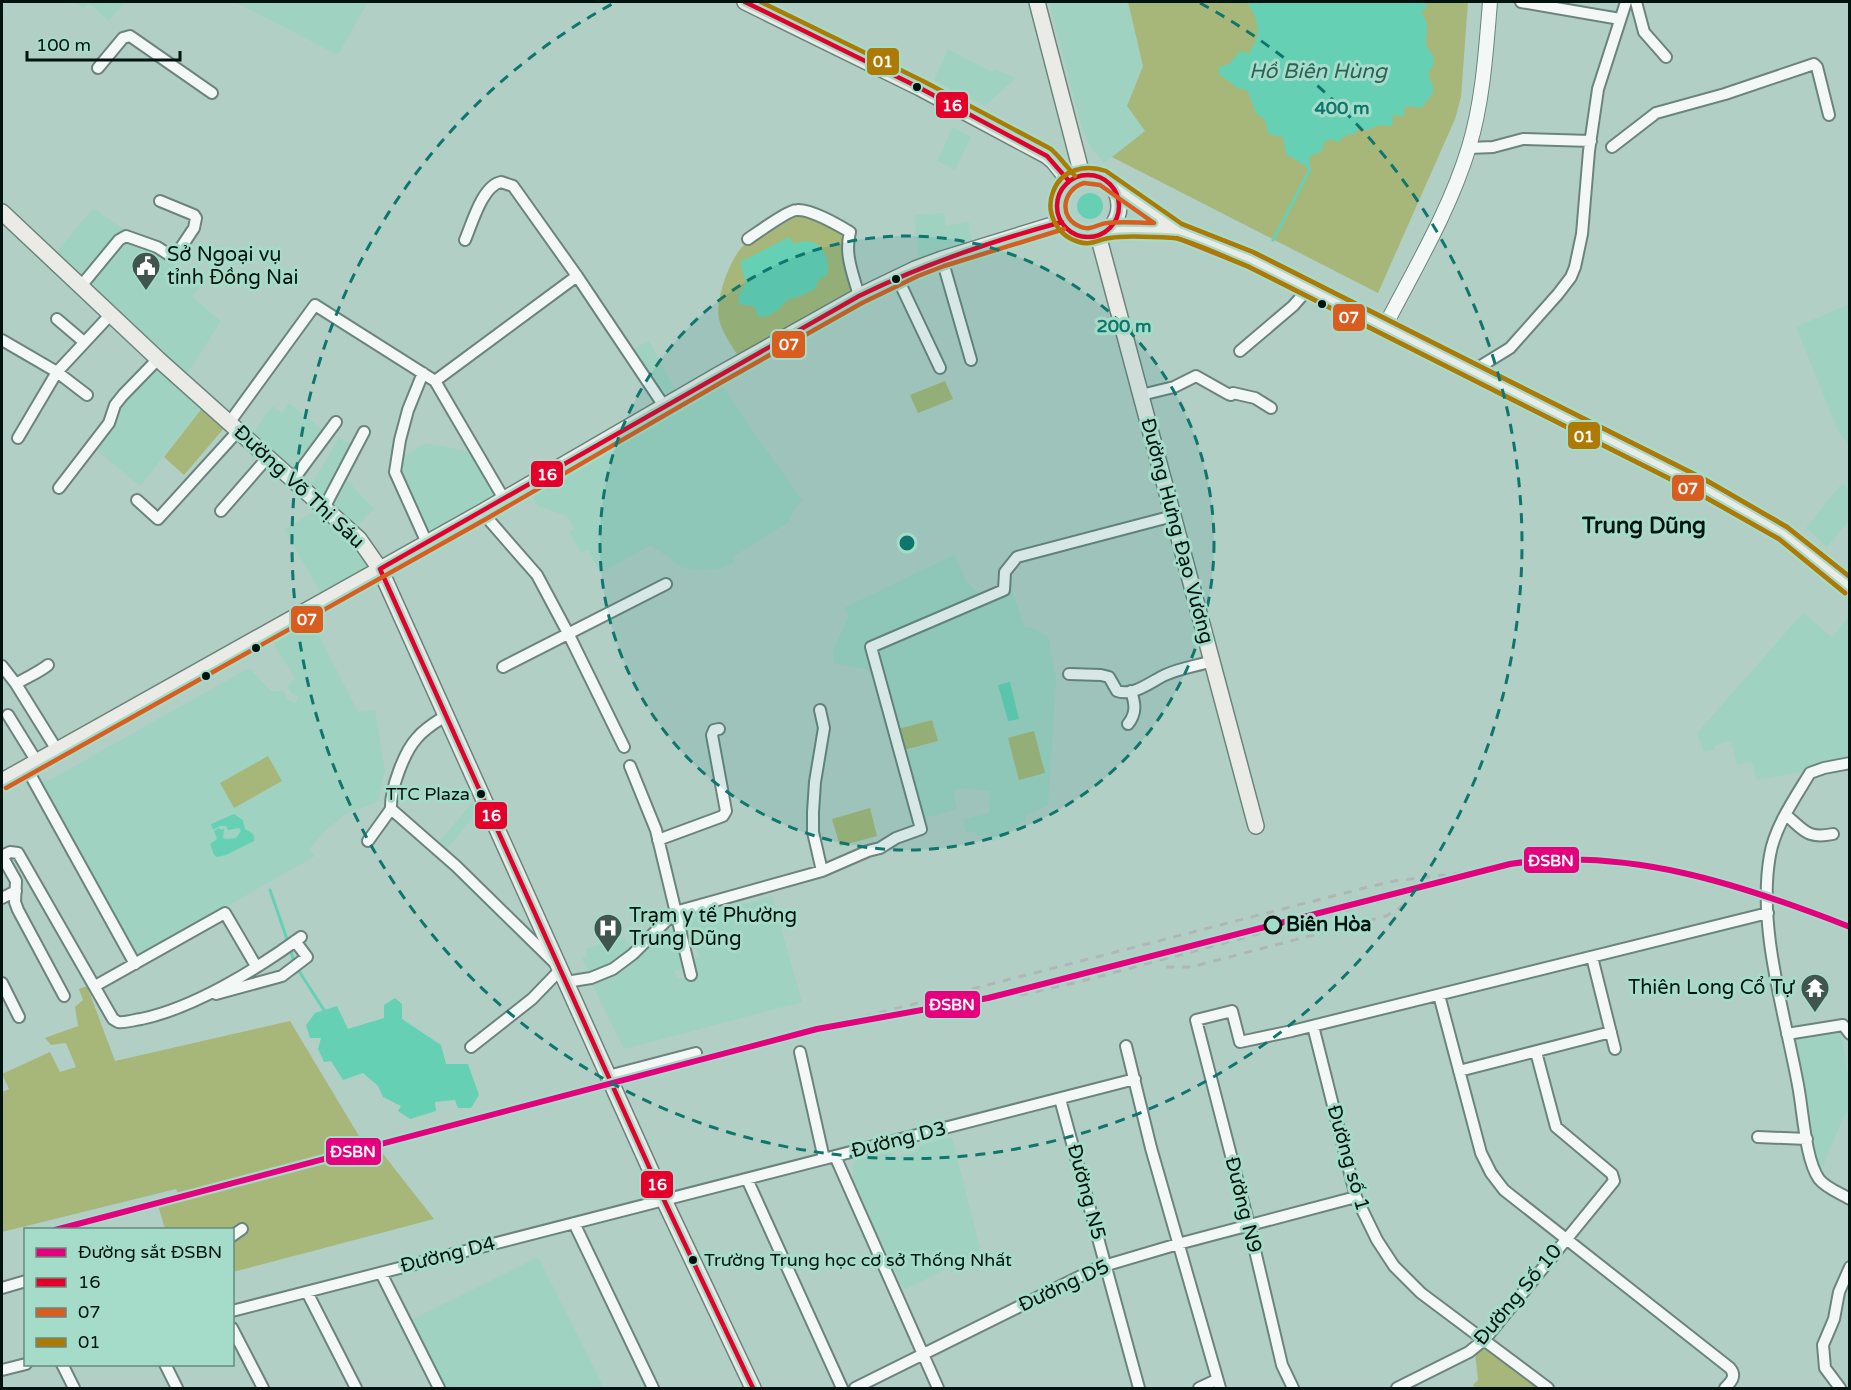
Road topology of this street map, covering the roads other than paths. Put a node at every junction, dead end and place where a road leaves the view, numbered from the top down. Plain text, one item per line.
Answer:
1 (746, 2) edge
2 (1037, 2) edge
3 (1490, 2) edge
4 (1521, 2) edge
5 (1626, 2) edge
6 (1636, 2) edge
7 (1620, 19) junction
8 (1666, 57) dead end
9 (98, 68) dead end
10 (212, 93) dead end
11 (1829, 115) dead end
12 (1591, 141) junction
13 (1469, 147) junction
14 (1612, 147) dead end
15 (1076, 178) junction
16 (1113, 187) junction
17 (160, 201) dead end
18 (2, 212) edge
19 (1062, 222) junction
20 (1178, 231) junction
21 (1102, 233) junction
22 (748, 239) dead end
23 (465, 240) dead end
24 (942, 259) junction
25 (577, 276) junction
26 (897, 277) junction
27 (81, 286) junction
28 (1309, 288) junction
29 (859, 296) junction
30 (111, 314) junction
31 (57, 319) dead end
32 (1385, 326) junction
33 (2, 340) edge
34 (84, 342) junction
35 (1239, 351) dead end
36 (158, 358) junction
37 (972, 360) dead end
38 (940, 368) dead end
39 (57, 372) junction
40 (1471, 372) junction
41 (423, 373) junction
42 (435, 381) junction
43 (87, 395) dead end
44 (1141, 395) junction
45 (664, 406) junction
46 (1271, 408) dead end
47 (336, 422) dead end
48 (233, 427) junction
49 (364, 432) dead end
50 (18, 438) dead end
51 (268, 458) junction
52 (293, 480) junction
53 (59, 488) dead end
54 (504, 499) junction
55 (137, 500) dead end
56 (324, 508) junction
57 (221, 511) dead end
58 (482, 512) junction
59 (1173, 516) junction
60 (427, 543) junction
61 (380, 569) junction
62 (666, 584) dead end
63 (1850, 587) edge
64 (569, 634) junction
65 (1212, 661) junction
66 (48, 665) dead end
67 (2, 666) edge
68 (503, 667) dead end
69 (1069, 674) dead end
70 (16, 684) junction
71 (1131, 691) junction
72 (820, 710) dead end
73 (8, 715) dead end
74 (447, 715) junction
75 (1128, 724) dead end
76 (719, 729) dead end
77 (624, 747) dead end
78 (57, 750) junction
79 (1850, 763) edge
80 (32, 765) junction
81 (630, 766) dead end
82 (2, 782) edge
83 (391, 809) junction
84 (1786, 815) junction
85 (1256, 826) dead end
86 (1833, 834) dead end
87 (658, 840) junction
88 (368, 842) dead end
89 (2, 856) edge
90 (822, 871) junction
91 (30, 873) junction
92 (16, 886) junction
93 (2, 898) edge
94 (675, 912) junction
95 (1768, 913) junction
96 (1592, 957) junction
97 (135, 964) junction
98 (256, 966) junction
99 (564, 975) junction
100 (691, 975) dead end
101 (2, 983) edge
102 (95, 986) junction
103 (1439, 994) junction
104 (64, 996) dead end
105 (202, 998) junction
106 (19, 1017) dead end
107 (1313, 1026) junction
108 (1611, 1032) junction
109 (1787, 1034) junction
110 (1850, 1034) edge
111 (1126, 1046) dead end
112 (471, 1047) dead end
113 (1615, 1049) dead end
114 (800, 1052) dead end
115 (1536, 1052) junction
116 (696, 1053) dead end
117 (1459, 1071) junction
118 (608, 1076) junction
119 (1135, 1080) junction
120 (1060, 1099) junction
121 (1758, 1137) dead end
122 (1807, 1139) junction
123 (829, 1158) junction
124 (747, 1179) junction
125 (1356, 1197) junction
126 (1850, 1199) edge
127 (664, 1200) junction
128 (574, 1223) junction
129 (1249, 1225) junction
130 (1567, 1239) junction
131 (1178, 1244) junction
132 (1106, 1265) junction
133 (1850, 1267) edge
134 (381, 1273) junction
135 (24, 1282) edge
136 (2, 1288) edge
137 (307, 1292) junction
138 (234, 1310) edge
139 (234, 1333) edge
140 (1485, 1339) junction
141 (922, 1355) junction
142 (24, 1364) edge
143 (62, 1366) edge
144 (166, 1366) edge
145 (2, 1370) edge
146 (1218, 1384) edge
147 (74, 1389) edge
148 (177, 1389) edge
149 (263, 1389) edge
150 (356, 1389) edge
151 (438, 1389) edge
152 (653, 1389) edge
153 (753, 1389) edge
154 (842, 1389) edge
155 (855, 1389) edge
156 (938, 1389) edge
157 (1139, 1389) edge
158 (1199, 1389) edge
159 (1293, 1389) edge
160 (1397, 1389) edge
161 (1548, 1389) edge
162 (1725, 1389) edge
163 (1840, 1389) edge

1 - 15 main road
2 - 15 main road
3 - 13 street
4 - 7 street
5 - 7 street
6 - 8 street
7 - 12 street
9 - 10 street
11 - 14 street
12 - 13 street
12 - 40 street
13 - 32 street
15 - 16 main road
15 - 19 main road
16 - 20 main road
16 - 21 main road
17 - 27 street
18 - 27 main road, Đường Võ Thị Sáu
19 - 21 main road
19 - 24 main road
20 - 21 main road
20 - 28 main road
21 - 44 main road, Đường Hưng Đạo Vương
22 - 29 street
23 - 25 street
24 - 26 main road
24 - 37 street
25 - 42 street
25 - 45 street
26 - 29 main road
26 - 38 street
27 - 30 main road, Đường Võ Thị Sáu
28 - 32 main road
28 - 35 street
29 - 45 main road
30 - 34 street
30 - 36 main road, Đường Võ Thị Sáu
31 - 34 street
32 - 40 main road
33 - 39 street
34 - 39 street
36 - 48 main road, Đường Võ Thị Sáu
36 - 53 street
39 - 43 street
39 - 50 street
40 - 63 main road
41 - 42 street
41 - 48 street
41 - 60 street
42 - 54 street
44 - 46 street
44 - 59 main road, Đường Hưng Đạo Vương
45 - 54 main road
47 - 52 street
48 - 51 main road, Đường Võ Thị Sáu
48 - 55 street
49 - 56 street
51 - 52 main road, Đường Võ Thị Sáu
51 - 57 street
52 - 56 main road, Đường Võ Thị Sáu
54 - 58 main road
56 - 61 main road, Đường Võ Thị Sáu
58 - 60 main road
58 - 64 street
59 - 65 main road, Đường Hưng Đạo Vương
59 - 90 street
60 - 61 main road
61 - 74 main road, Đường Võ Thị Sáu
61 - 78 main road
62 - 64 street
64 - 68 street
64 - 77 street
65 - 71 street
65 - 85 main road, Đường Hưng Đạo Vương
66 - 70 street
67 - 70 street
69 - 71 street
70 - 78 street
71 - 75 street
72 - 90 street
73 - 80 street
74 - 83 street
74 - 99 main road, Đường Võ Thị Sáu
76 - 87 street
78 - 80 main road
79 - 84 street
80 - 82 main road
80 - 97 street
81 - 87 street
83 - 88 street
83 - 99 street
84 - 86 street
84 - 95 street
87 - 94 street
89 - 91 street
89 - 92 street
90 - 94 street
91 - 92 street
91 - 102 street
92 - 93 street
92 - 104 street
94 - 99 street
94 - 100 street
95 - 96 street
95 - 109 street
96 - 103 street
96 - 108 street
97 - 98 street
97 - 102 street
98 - 105 street
98 - 105 street
99 - 112 street
99 - 118 main road, Đường Võ Thị Sáu
101 - 106 street
102 - 105 street
103 - 107 street
103 - 117 street
107 - 125 street, Đường số 1
107 - 129 street, Đường N9
108 - 113 street
108 - 115 street
109 - 110 street
109 - 122 street
111 - 119 street
114 - 123 street
115 - 117 street
115 - 130 street, Đường Số 10
116 - 118 street
117 - 130 street
118 - 127 main road, Đường Võ Thị Sáu
119 - 120 street, Đường D3
119 - 131 street
120 - 123 street, Đường D3
120 - 132 street, Đường N5
121 - 122 street
122 - 126 street
123 - 124 street, Đường D3
123 - 141 street
124 - 127 street, Đường D3
124 - 154 street
125 - 129 street, Đường D5
125 - 140 street, Đường số 1
127 - 128 street, Đường D4
127 - 153 main road, Đường Võ Thị Sáu
128 - 134 street, Đường D4
128 - 152 street
129 - 131 street, Đường D5
129 - 159 street, Đường N9
130 - 140 street, Đường Số 10
130 - 162 street
131 - 132 street, Đường D5
131 - 146 street
132 - 141 street, Đường D5
132 - 157 street, Đường N5
133 - 163 street
134 - 137 street, Đường D4
134 - 151 street
135 - 136 street
137 - 138 street, Đường D4
137 - 150 street
139 - 149 street
140 - 160 street, Đường Số 10
140 - 161 street, Đường số 1
141 - 155 street, Đường D5
141 - 156 street
142 - 145 street
143 - 147 street
144 - 148 street
146 - 158 street

